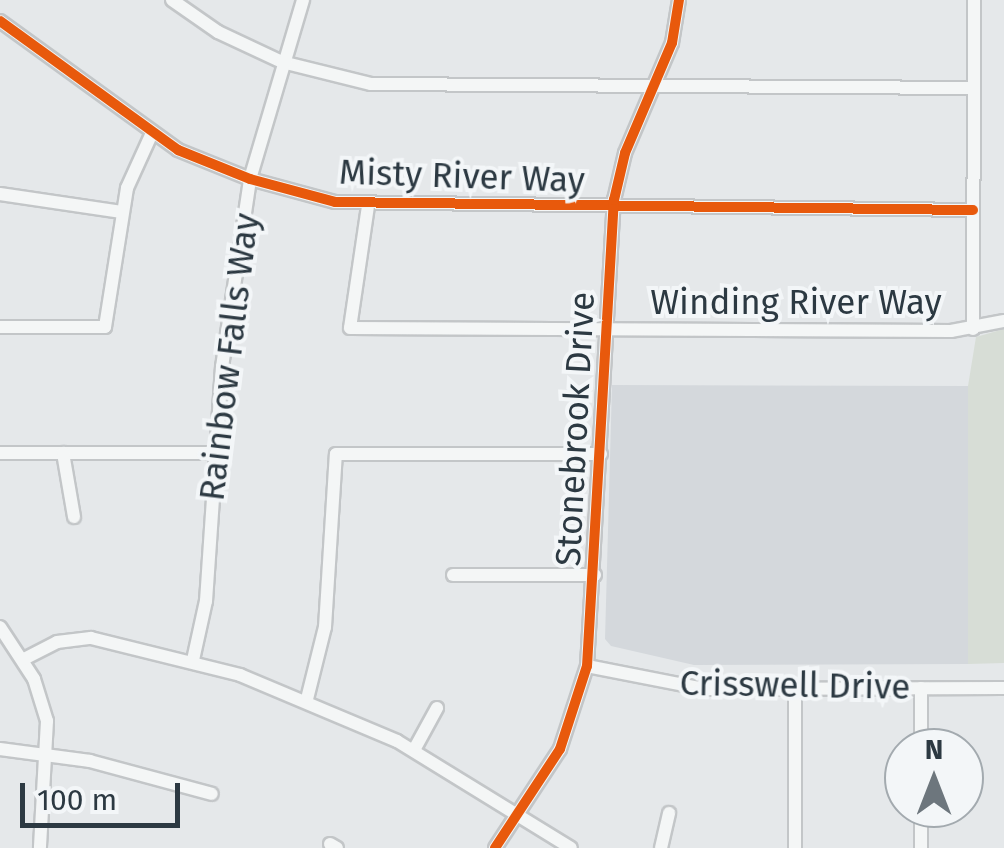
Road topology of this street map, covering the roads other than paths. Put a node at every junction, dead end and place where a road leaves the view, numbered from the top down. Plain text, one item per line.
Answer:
1 (172, 0) edge
2 (303, 0) edge
3 (679, 0) edge
4 (974, 0) edge
5 (0, 21) edge
6 (282, 62) junction
7 (656, 87) junction
8 (974, 88) junction
9 (150, 134) junction
10 (250, 179) junction
11 (0, 194) edge
12 (368, 206) junction
13 (614, 208) junction
14 (974, 210) junction
15 (122, 212) junction
16 (1004, 321) edge
17 (0, 327) edge
18 (607, 329) junction
19 (973, 329) junction
20 (0, 453) edge
21 (63, 453) junction
22 (214, 453) junction
23 (601, 454) junction
24 (74, 517) dead end
25 (454, 575) dead end
26 (594, 575) junction
27 (0, 627) edge
28 (24, 659) junction
29 (193, 660) junction
30 (587, 666) junction
31 (921, 688) junction
32 (1004, 688) edge
33 (795, 689) junction
34 (308, 700) junction
35 (437, 708) dead end
36 (921, 728) edge
37 (0, 749) edge
38 (414, 750) junction
39 (49, 754) junction
40 (212, 794) dead end
41 (670, 813) dead end
42 (519, 815) junction
43 (40, 848) edge
44 (495, 848) edge
45 (571, 848) edge
46 (661, 848) edge
47 (795, 848) edge

1 - 6 street
2 - 6 street, Rainbow Falls Way
3 - 7 street, Stonebrook Drive
4 - 8 street
5 - 9 street, Misty River Way
6 - 7 street
6 - 10 street, Rainbow Falls Way
7 - 8 street
7 - 13 street, Stonebrook Drive
8 - 14 street
9 - 10 street, Misty River Way
9 - 15 street
10 - 12 street, Misty River Way
10 - 22 street, Rainbow Falls Way
11 - 15 street
12 - 13 street, Misty River Way
12 - 18 street, Winding River Way
13 - 14 street, Misty River Way
13 - 18 street, Stonebrook Drive
14 - 19 street
15 - 17 street
16 - 19 street, Winding River Way
18 - 19 street, Winding River Way
18 - 23 street, Stonebrook Drive
20 - 21 street
21 - 22 street
21 - 24 street
22 - 29 street, Rainbow Falls Way
23 - 26 street, Stonebrook Drive
23 - 34 street
25 - 26 street
26 - 30 street, Stonebrook Drive
27 - 28 street
28 - 29 street
28 - 39 street
29 - 34 street
30 - 33 street, Crisswell Drive
30 - 42 street, Stonebrook Drive
31 - 32 street, Crisswell Drive
31 - 33 street, Crisswell Drive
31 - 36 street
33 - 47 street
34 - 38 street
35 - 38 street
37 - 39 street
38 - 42 street
39 - 40 street
39 - 43 street
41 - 46 street
42 - 44 street, Stonebrook Drive
42 - 45 street

